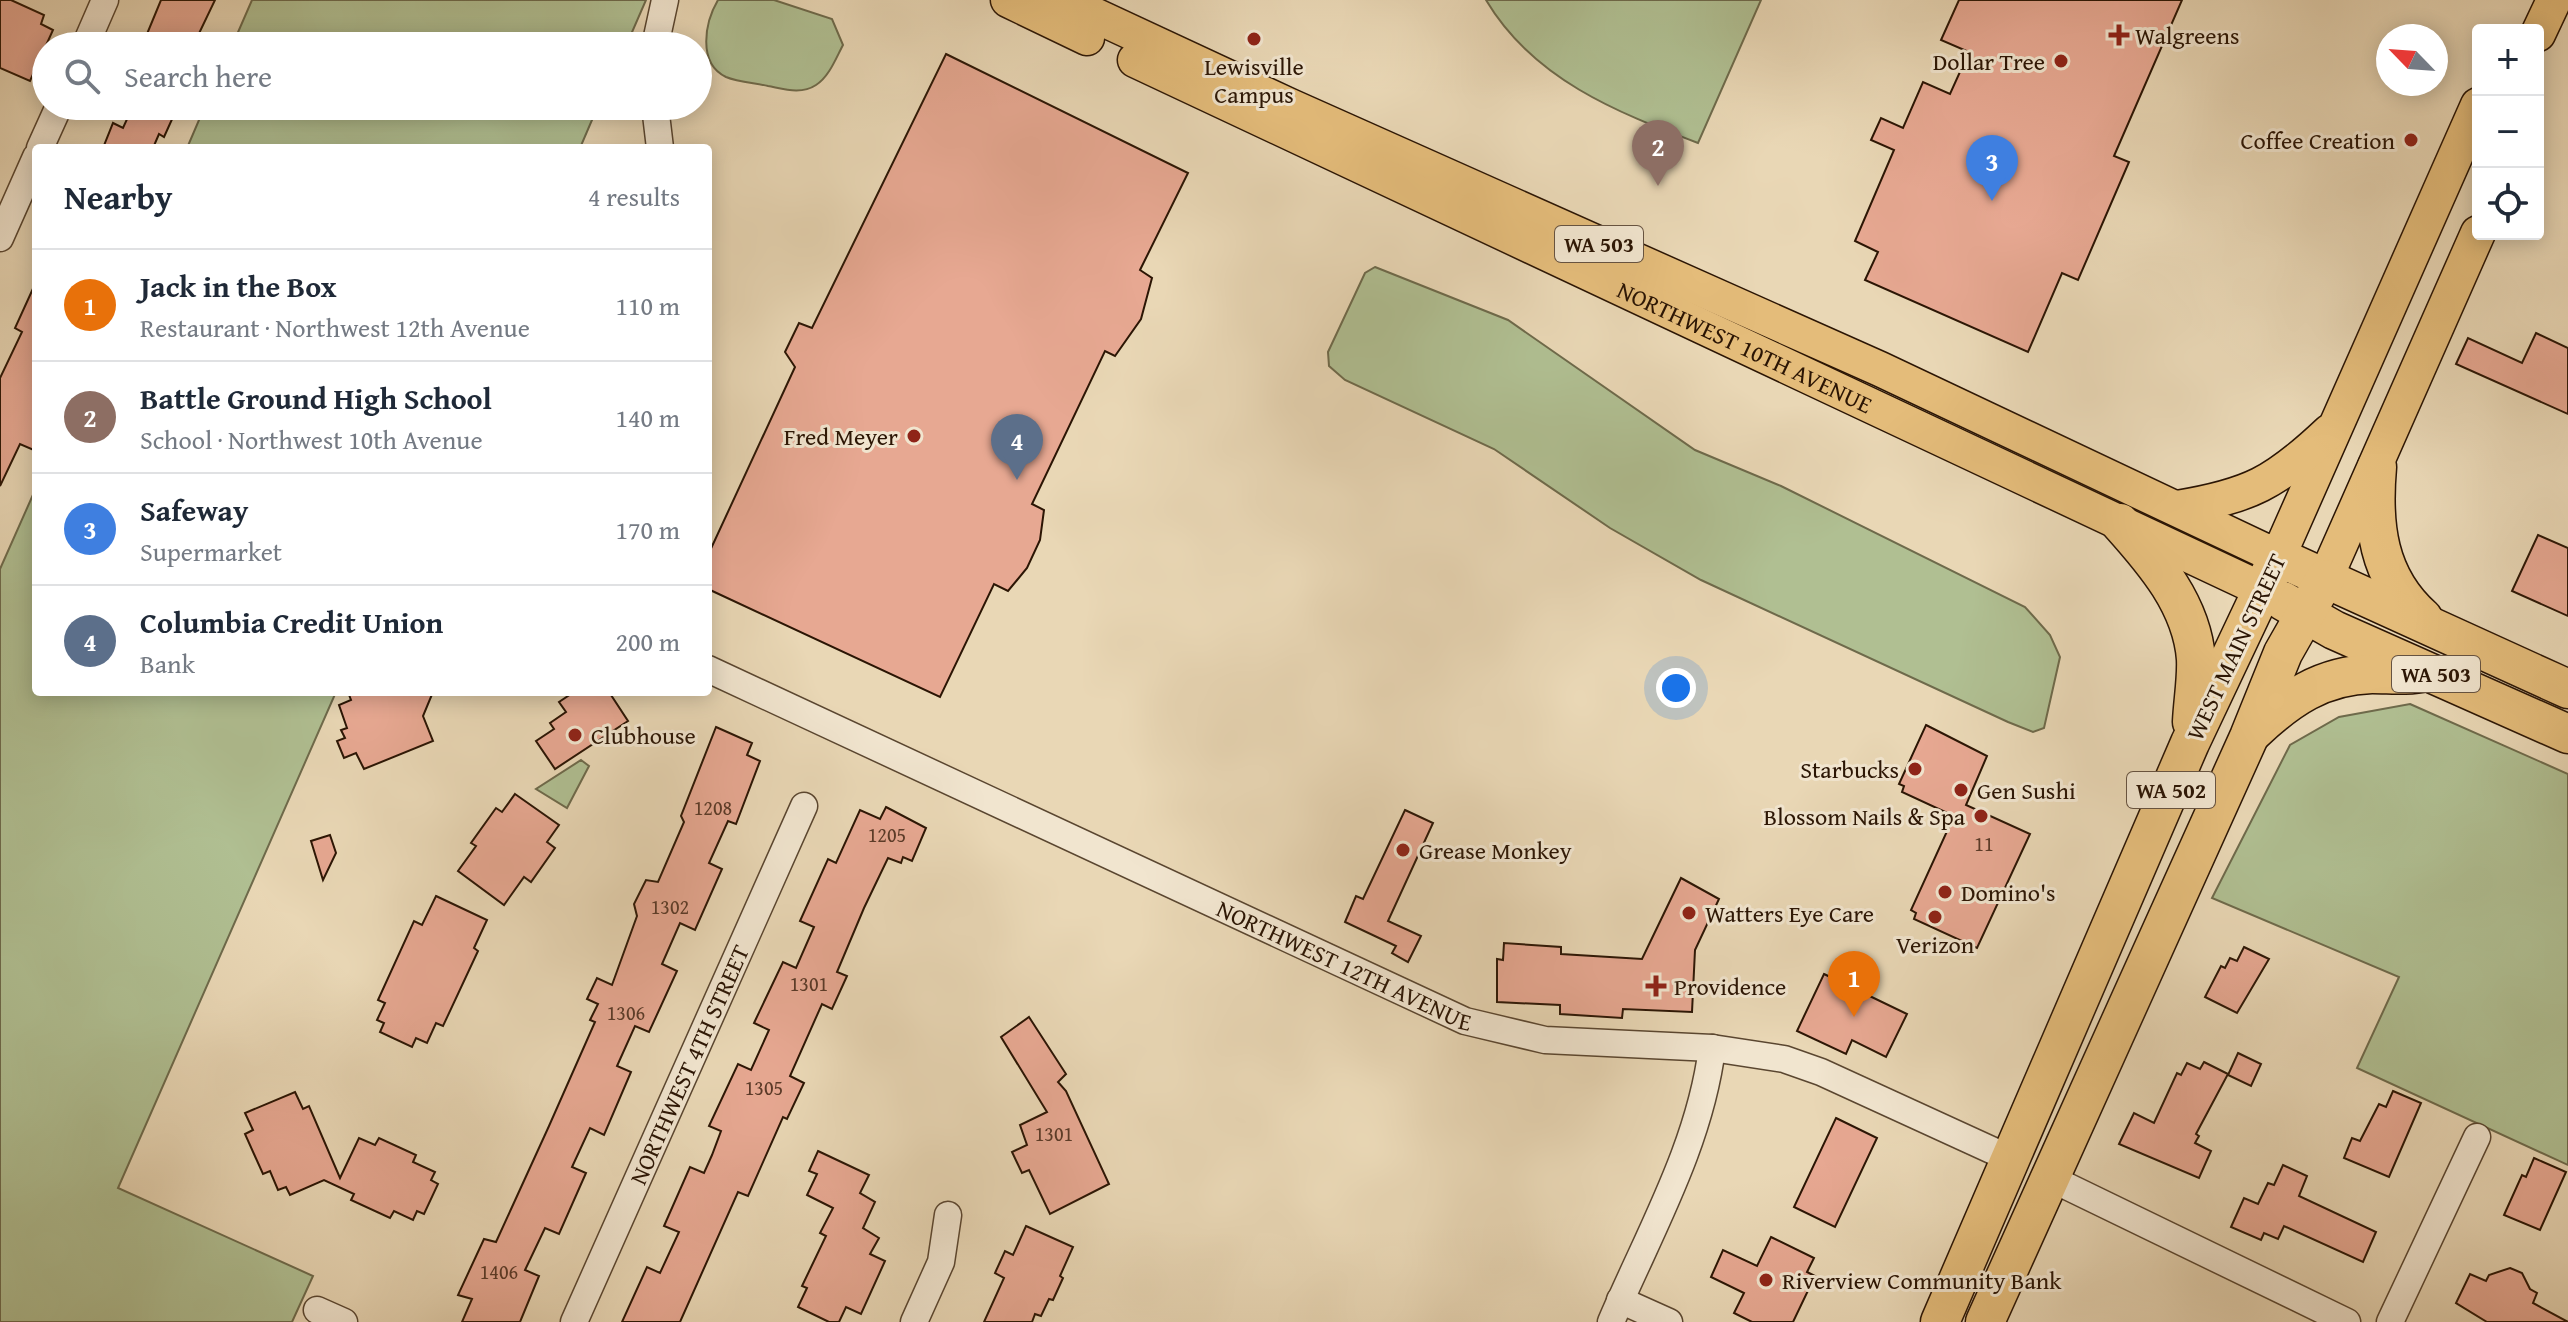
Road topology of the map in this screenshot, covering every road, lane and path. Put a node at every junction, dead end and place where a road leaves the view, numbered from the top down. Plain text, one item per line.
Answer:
1 (105, 0) edge
2 (665, 0) edge
3 (1008, 0) edge
4 (1062, 0) edge
5 (2554, 0) edge
6 (2543, 24) edge
7 (91, 32) edge
8 (658, 32) edge
9 (2472, 119) edge
10 (53, 120) edge
11 (657, 120) edge
12 (42, 144) edge
13 (660, 144) edge
14 (32, 166) edge
15 (0, 238) edge
16 (2475, 240) edge
17 (2338, 424) junction
18 (2377, 467) junction
19 (2177, 508) junction
20 (2120, 523) junction
21 (2270, 573) junction
22 (2325, 579) junction
23 (2305, 613) junction
24 (2434, 628) junction
25 (712, 671) edge
26 (2432, 671) junction
27 (2568, 689) edge
28 (2568, 734) edge
29 (2249, 737) junction
30 (2190, 743) junction
31 (804, 806) dead end
32 (1712, 1048) junction
33 (2477, 1137) dead end
34 (2011, 1159) junction
35 (2050, 1178) junction
36 (948, 1215) dead end
37 (317, 1310) dead end
38 (1616, 1311) edge
39 (344, 1322) edge
40 (574, 1322) edge
41 (914, 1322) edge
42 (1669, 1322) edge
43 (1940, 1322) edge
44 (1985, 1322) edge
45 (2347, 1322) edge
46 (2390, 1322) edge

1 - 7 street
2 - 8 street
3 - 20 main road, NORTHWEST 10TH AVENUE / WA 503
4 - 19 main road, NORTHWEST 10TH AVENUE / WA 503
5 - 6 main road
9 - 17 main road, WEST MAIN STREET
10 - 12 street
11 - 13 street
14 - 15 street
16 - 18 main road, WEST MAIN STREET
17 - 19 main road
17 - 21 main road, WEST MAIN STREET
18 - 22 main road, WEST MAIN STREET
18 - 24 highway
19 - 21 main road, NORTHWEST 10TH AVENUE / WA 503
20 - 21 main road, NORTHWEST 10TH AVENUE / WA 503
20 - 30 highway
21 - 22 highway, WA 503
21 - 23 highway, NORTHWEST 10TH AVENUE / WA 503
21 - 30 highway, WEST MAIN STREET / WA 502
22 - 23 highway, WEST MAIN STREET / WA 502
22 - 24 highway, WA 503
23 - 26 highway, WA 503
23 - 29 highway, WEST MAIN STREET / WA 502
24 - 27 highway, WA 503
25 - 32 street, NORTHWEST 12TH AVENUE
26 - 28 highway, WA 503
26 - 29 highway
29 - 35 highway, WEST MAIN STREET / WA 502
30 - 34 highway, WEST MAIN STREET / WA 502
31 - 40 street, NORTHWEST 4TH STREET
32 - 34 street, NORTHWEST 12TH AVENUE
32 - 38 street
33 - 46 street
34 - 43 highway, WEST MAIN STREET / WA 502
35 - 44 highway, WEST MAIN STREET / WA 502
35 - 45 street
36 - 41 street
37 - 39 street
38 - 42 street

